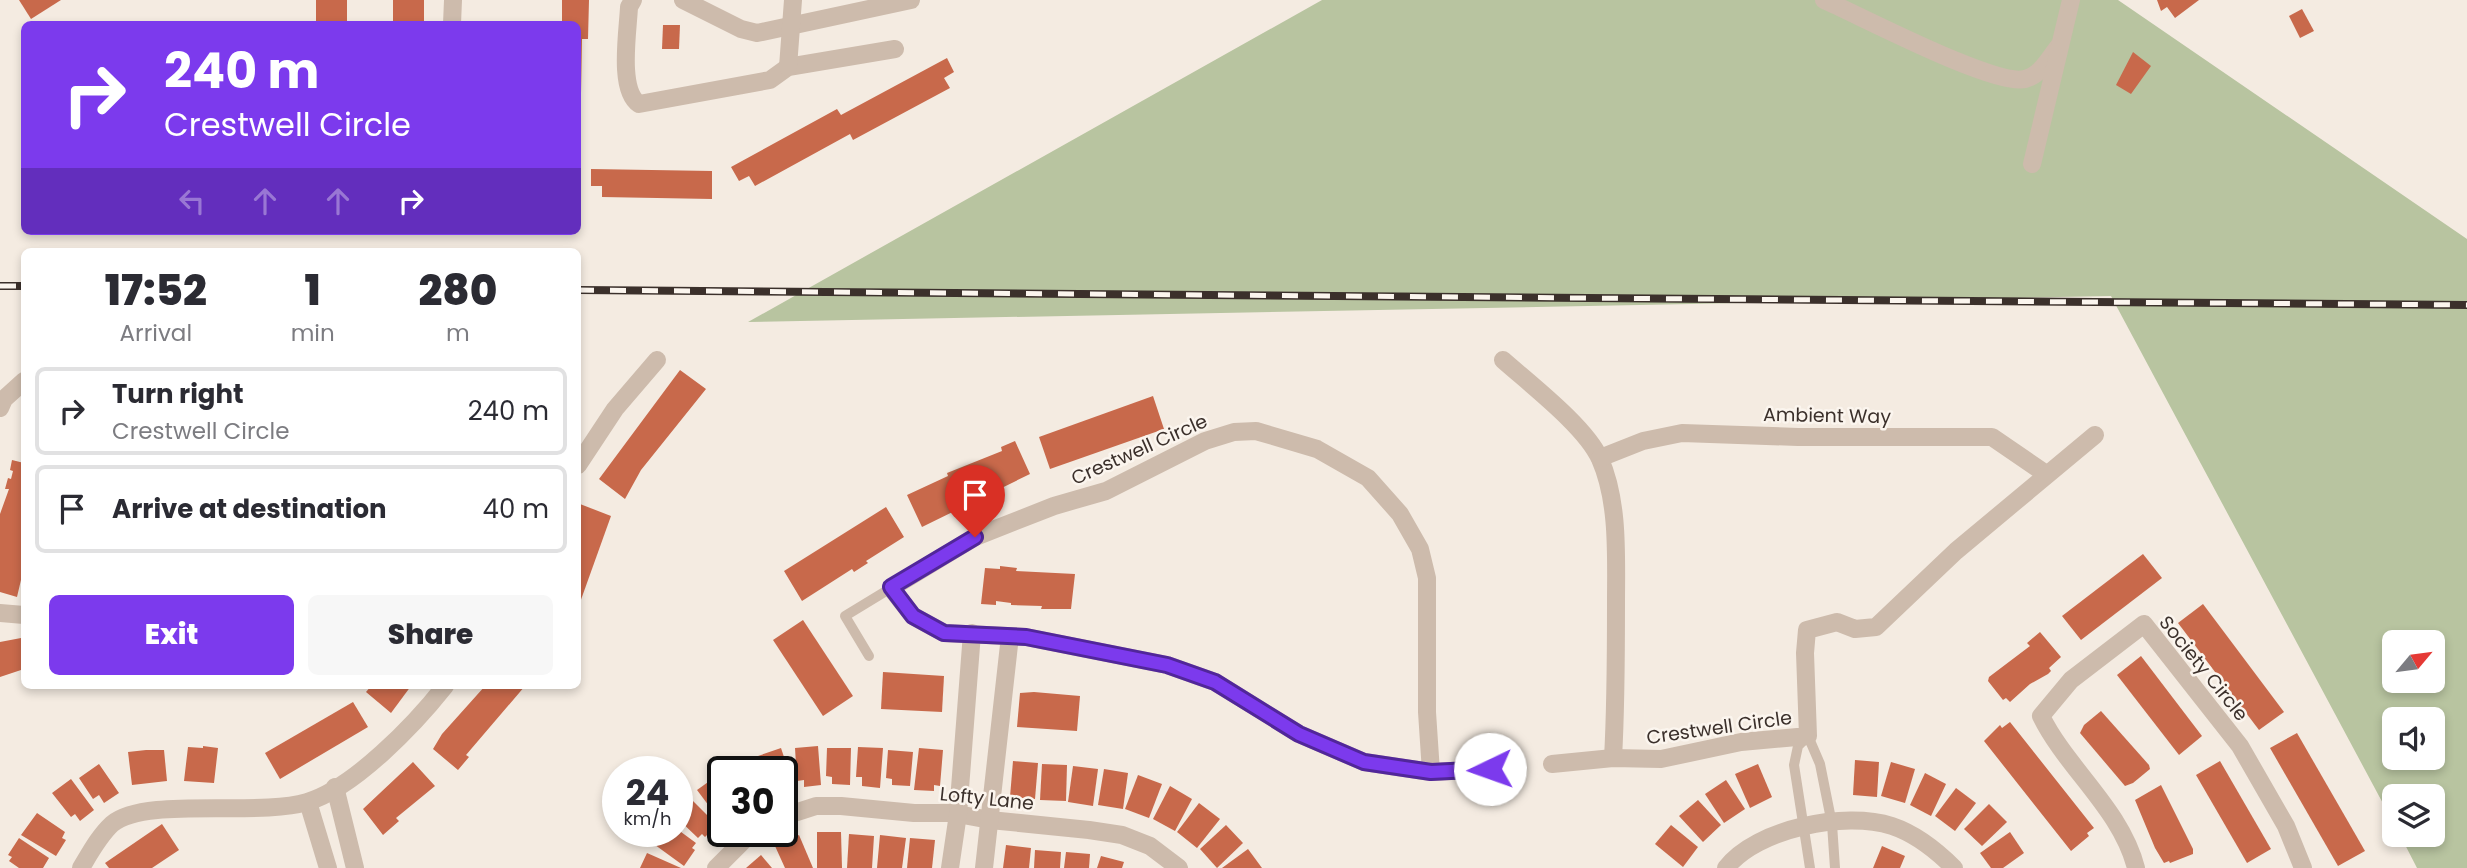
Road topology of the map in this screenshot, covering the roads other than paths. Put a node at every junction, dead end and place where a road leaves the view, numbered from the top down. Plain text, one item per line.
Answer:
1 (453, 0) edge
2 (633, 0) edge
3 (683, 0) edge
4 (793, 0) edge
5 (911, 0) edge
6 (1824, 0) edge
7 (2071, 0) edge
8 (452, 21) edge
9 (791, 26) junction
10 (2059, 46) junction
11 (895, 48) dead end
12 (788, 67) junction
13 (2032, 164) dead end
14 (657, 360) dead end
15 (1503, 360) dead end
16 (21, 384) edge
17 (0, 408) edge
18 (2095, 435) dead end
19 (1600, 458) junction
20 (581, 460) edge
21 (2046, 474) junction
22 (891, 587) junction
23 (0, 613) edge
24 (21, 615) edge
25 (972, 633) junction
26 (1010, 636) junction
27 (869, 656) dead end
28 (443, 689) edge
29 (1808, 736) junction
30 (1613, 758) junction
31 (1552, 764) dead end
32 (1490, 769) dead end
33 (1431, 772) junction
34 (335, 787) junction
35 (309, 802) junction
36 (798, 812) edge
37 (958, 814) junction
38 (990, 820) junction
39 (1832, 824) junction
40 (1804, 827) junction
41 (737, 847) edge
42 (81, 868) edge
43 (328, 868) edge
44 (355, 868) edge
45 (716, 868) edge
46 (950, 868) edge
47 (984, 868) edge
48 (1179, 868) edge
49 (1726, 868) edge
50 (1810, 868) edge
51 (1835, 868) edge
52 (1954, 868) edge
53 (2136, 868) edge
54 (2303, 868) edge

1 - 8 street
2 - 12 street
3 - 9 street
4 - 9 street
5 - 9 street
6 - 10 street
7 - 10 street
9 - 12 street
10 - 13 street
11 - 12 street
14 - 20 street
15 - 19 street
16 - 17 street
18 - 21 street
19 - 21 street, Ambient Way
19 - 30 street
21 - 29 street
22 - 25 street
22 - 27 lane
22 - 33 street, Crestwell Circle
23 - 24 street
25 - 26 street
25 - 37 street
26 - 33 street
26 - 38 street
28 - 34 street
29 - 30 street, Crestwell Circle
29 - 39 lane
29 - 40 lane
30 - 31 street, Crestwell Circle
32 - 33 street
34 - 35 street
34 - 44 street
35 - 42 street
35 - 43 street
36 - 37 street, Lofty Lane
37 - 38 street, Lofty Lane
37 - 46 street
38 - 47 street
38 - 48 street, Lofty Lane
39 - 40 street
39 - 51 lane
39 - 52 street
40 - 49 street
40 - 50 lane
41 - 45 street
53 - 54 street, Society Circle

